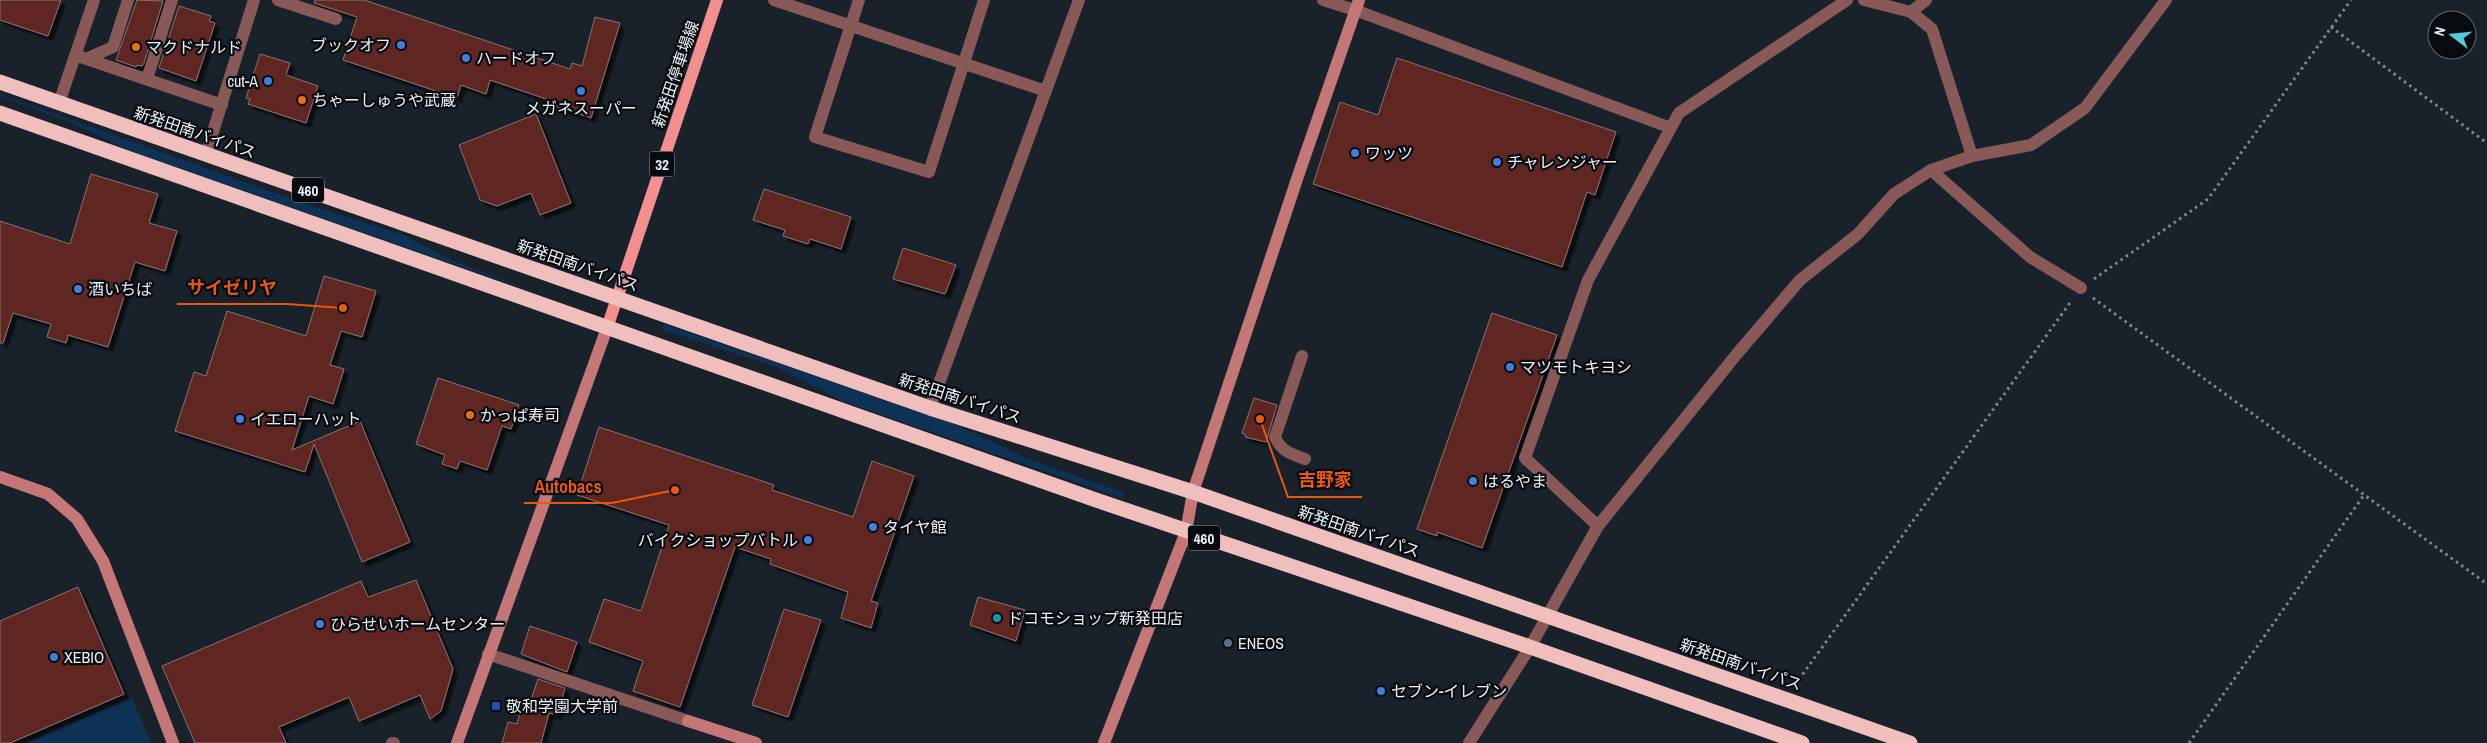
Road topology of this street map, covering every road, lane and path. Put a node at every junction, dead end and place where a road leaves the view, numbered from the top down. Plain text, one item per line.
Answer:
1 (94, 0) edge
2 (128, 0) edge
3 (172, 0) edge
4 (254, 0) edge
5 (278, 0) edge
6 (717, 0) edge
7 (774, 0) edge
8 (859, 0) edge
9 (984, 0) edge
10 (1079, 0) edge
11 (1323, 0) edge
12 (1847, 0) edge
13 (1864, 0) edge
14 (1926, 0) edge
15 (2166, 0) edge
16 (2351, 0) edge
17 (1357, 5) edge
18 (1911, 12) junction
19 (336, 19) dead end
20 (850, 26) junction
21 (2331, 27) junction
22 (80, 57) junction
23 (965, 63) junction
24 (146, 80) junction
25 (0, 82) edge
26 (1046, 90) junction
27 (59, 102) junction
28 (222, 105) junction
29 (0, 113) edge
30 (1671, 128) junction
31 (2487, 143) edge
32 (206, 154) junction
33 (1972, 156) junction
34 (1931, 170) junction
35 (2081, 288) junction
36 (617, 297) junction
37 (607, 328) junction
38 (1302, 356) dead end
39 (930, 408) junction
40 (1304, 459) dead end
41 (0, 478) edge
42 (1194, 492) junction
43 (2364, 495) junction
44 (1598, 526) junction
45 (1186, 532) junction
46 (2487, 584) edge
47 (1548, 616) junction
48 (1530, 647) junction
49 (488, 654) junction
50 (1786, 698) junction
51 (173, 743) edge
52 (457, 743) edge
53 (756, 743) edge
54 (1104, 743) edge
55 (1469, 743) edge
56 (1802, 743) edge
57 (1910, 743) edge
58 (2189, 743) edge

1 - 22 street
2 - 22 street
3 - 24 street
4 - 28 street
5 - 19 street
6 - 36 main road, 新発田停車場線 / 32
7 - 20 street
8 - 20 street
9 - 23 street
10 - 26 street
11 - 17 street
12 - 30 street
13 - 18 street
14 - 18 street
15 - 33 street
16 - 21 path
17 - 30 street
17 - 42 street
18 - 33 street
20 - 23 street
20 - 23 street
21 - 31 path
21 - 35 path
22 - 24 street
22 - 27 street
23 - 26 street
24 - 28 street
25 - 27 highway, 新発田南バイパス / 460
26 - 39 street
27 - 32 highway, 新発田南バイパス / 460
28 - 32 street
29 - 37 highway, 460
30 - 44 street
32 - 36 highway, 新発田南バイパス / 460
33 - 34 street
34 - 35 street
34 - 44 street
35 - 43 path
35 - 50 path
36 - 37 main road, 新発田停車場線 / 32
36 - 39 highway, 新発田南バイパス / 460
37 - 45 highway, 460
37 - 49 street
38 - 40 street
39 - 42 highway, 新発田南バイパス / 460
41 - 51 street
42 - 45 street
42 - 47 highway, 新発田南バイパス / 460
43 - 46 path
43 - 58 path
44 - 47 street
45 - 48 highway, 460
45 - 54 street
47 - 48 street
47 - 50 highway, 新発田南バイパス / 460
48 - 55 street
48 - 56 highway, 460
49 - 52 street
49 - 53 street
50 - 57 highway, 新発田南バイパス / 460

